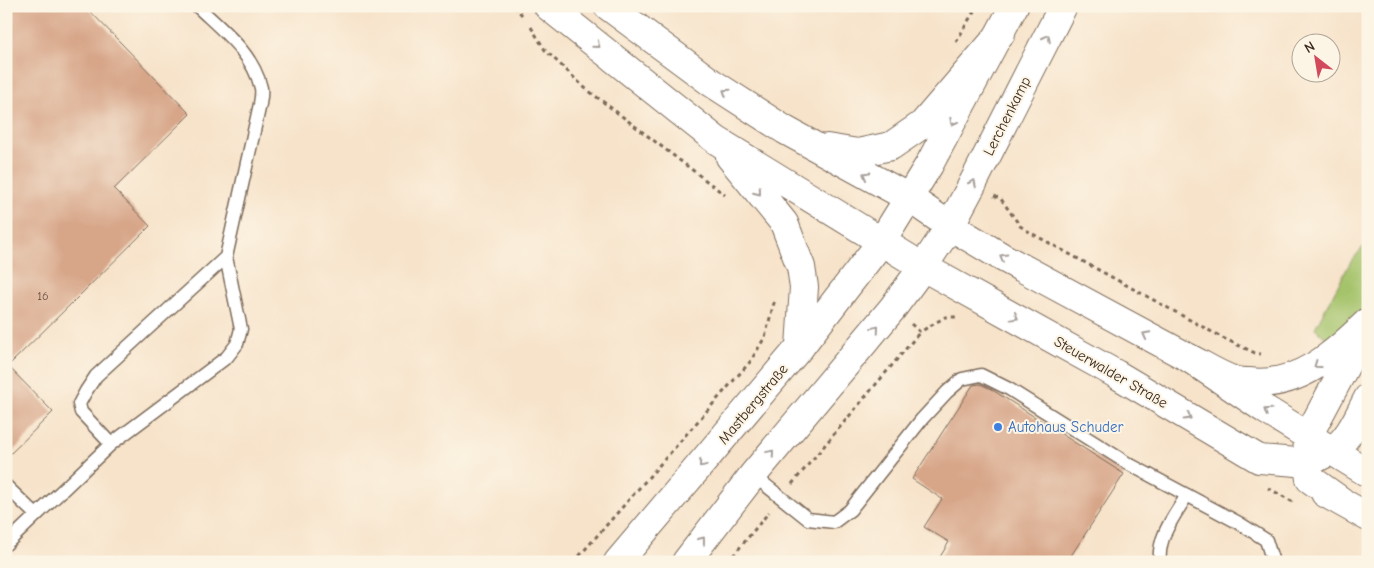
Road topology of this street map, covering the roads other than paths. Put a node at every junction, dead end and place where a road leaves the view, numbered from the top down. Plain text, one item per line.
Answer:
1 (197, 6) edge
2 (548, 6) edge
3 (608, 6) edge
4 (1014, 6) edge
5 (1063, 6) edge
6 (1001, 33) junction
7 (716, 140) junction
8 (814, 146) junction
9 (909, 198) junction
10 (950, 226) junction
11 (882, 242) junction
12 (226, 257) junction
13 (923, 267) junction
14 (1368, 324) edge
15 (800, 347) junction
16 (1189, 358) junction
17 (1368, 398) edge
18 (111, 444) junction
19 (1308, 448) junction
20 (1332, 450) junction
21 (1260, 459) junction
22 (1368, 473) edge
23 (752, 475) junction
24 (6, 486) edge
25 (1188, 495) junction
26 (1341, 502) junction
27 (36, 515) junction
28 (1368, 517) edge
29 (6, 544) edge
30 (618, 562) edge
31 (686, 562) edge
32 (1160, 562) edge
33 (1271, 562) edge

1 - 12 lane
2 -> 7 main road
8 -> 3 main road
4 - 6 main road
10 -> 5 main road, Lerchenkamp
6 - 8 main road
6 -> 9 main road
7 - 11 main road, Steuerwalder Straße
7 -> 15 main road
9 -> 8 main road
9 - 10 main road
9 - 11 main road, Mastbergstraße
10 - 13 main road, Lerchenkamp
16 -> 10 main road
11 - 13 main road, Steuerwalder Straße
11 - 15 main road, Mastbergstraße
12 - 18 lane
12 - 18 lane
13 -> 21 main road, Steuerwalder Straße
23 -> 13 main road
14 -> 16 main road
14 - 19 main road
15 -> 30 main road, Mastbergstraße
19 -> 16 main road
17 - 20 main road
18 - 27 lane
19 - 20 main road
19 - 21 main road
19 - 26 main road, Steuerwalder Straße
20 - 22 main road
21 - 26 main road, Steuerwalder Straße
23 - 25 lane
31 -> 23 main road
24 - 27 lane
25 - 32 lane
25 - 33 lane
26 - 28 main road, Steuerwalder Straße
27 - 29 lane

